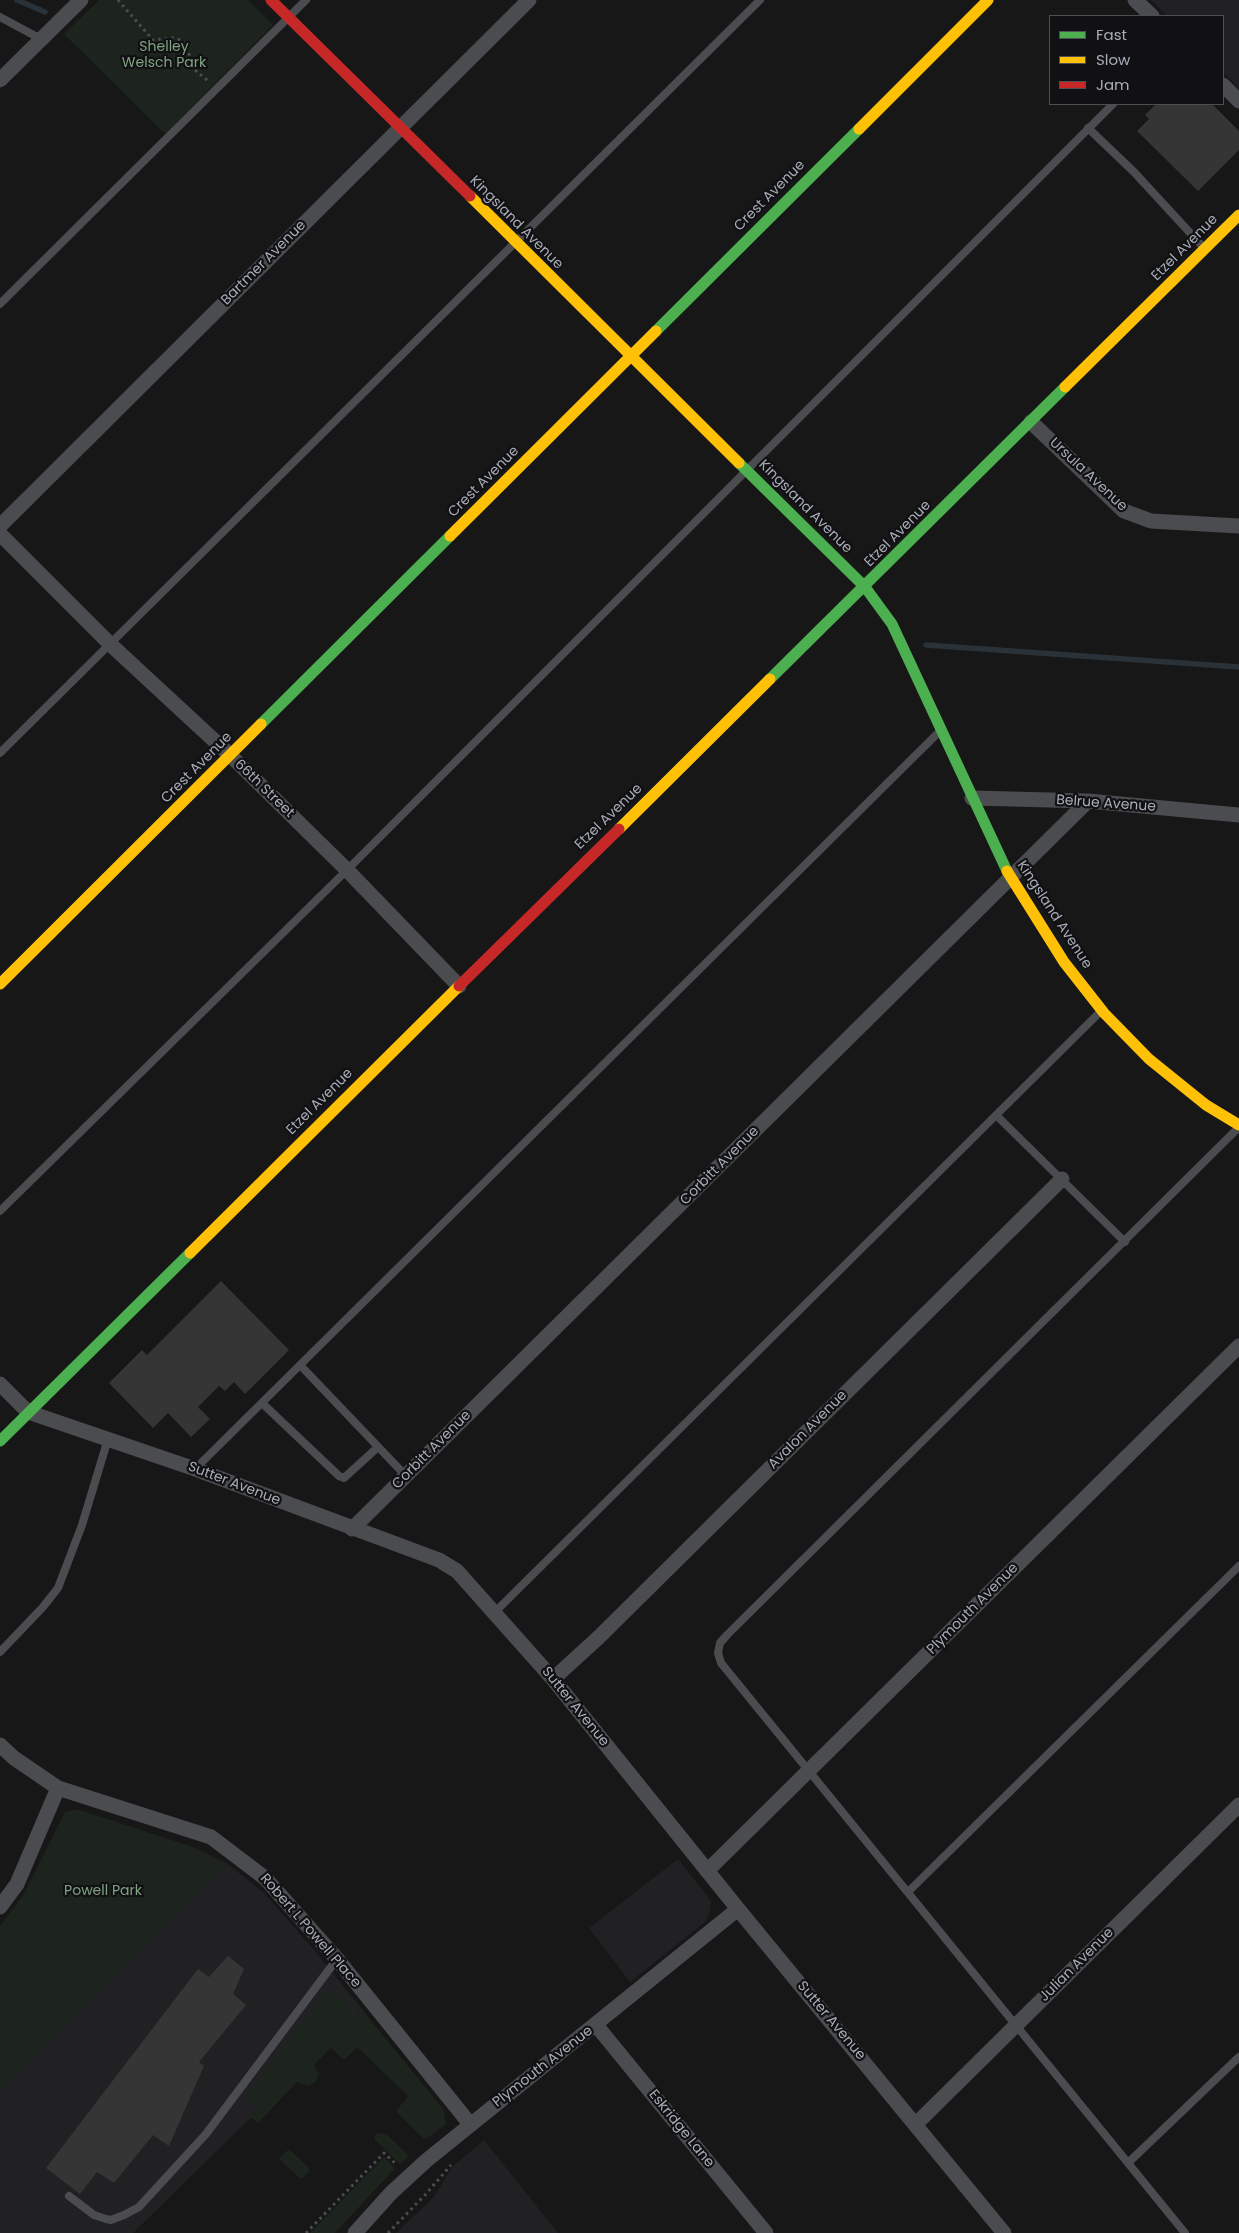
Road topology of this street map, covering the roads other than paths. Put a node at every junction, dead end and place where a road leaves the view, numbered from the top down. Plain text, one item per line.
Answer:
1 (81, 0) edge
2 (271, 0) edge
3 (306, 0) edge
4 (529, 0) edge
5 (760, 0) edge
6 (988, 0) edge
7 (1136, 0) edge
8 (1151, 15) edge
9 (288, 17) junction
10 (0, 18) edge
11 (41, 39) junction
12 (0, 80) edge
13 (1224, 86) edge
14 (1239, 101) edge
15 (1112, 105) edge
16 (399, 128) junction
17 (1088, 128) junction
18 (1239, 215) edge
19 (515, 242) junction
20 (1205, 249) junction
21 (0, 304) edge
22 (631, 356) junction
23 (1031, 422) junction
24 (747, 471) junction
25 (0, 526) edge
26 (1239, 526) edge
27 (0, 534) edge
28 (865, 587) junction
29 (110, 644) junction
30 (941, 730) junction
31 (0, 753) edge
32 (231, 756) junction
33 (972, 798) junction
34 (1088, 802) junction
35 (1239, 815) edge
36 (347, 870) junction
37 (1011, 880) junction
38 (0, 984) edge
39 (458, 986) junction
40 (1102, 1010) junction
41 (996, 1115) junction
42 (1239, 1126) edge
43 (1062, 1179) junction
44 (0, 1211) edge
45 (1125, 1242) junction
46 (1239, 1346) edge
47 (300, 1365) junction
48 (0, 1384) edge
49 (262, 1403) junction
50 (28, 1412) junction
51 (108, 1439) junction
52 (0, 1441) edge
53 (378, 1447) junction
54 (196, 1469) junction
55 (406, 1476) junction
56 (352, 1529) junction
57 (1239, 1566) edge
58 (495, 1612) junction
59 (0, 1652) edge
60 (553, 1679) junction
61 (0, 1744) edge
62 (808, 1771) junction
63 (58, 1788) junction
64 (1239, 1805) edge
65 (707, 1871) junction
66 (908, 1892) junction
67 (0, 1907) edge
68 (738, 1909) junction
69 (337, 1959) junction
70 (1017, 2024) junction
71 (596, 2025) junction
72 (1239, 2057) edge
73 (470, 2124) junction
74 (916, 2124) junction
75 (1129, 2162) junction
76 (69, 2196) dead end
77 (355, 2233) edge
78 (766, 2233) edge
79 (1004, 2233) edge
80 (1186, 2233) edge

1 - 11 street
2 - 9 street, Kingsland Avenue
3 - 9 lane
4 - 16 street, Bartmer Avenue
5 - 19 lane
6 - 22 street, Crest Avenue
7 - 8 street
9 - 16 street, Kingsland Avenue
9 - 21 lane
10 - 11 lane
11 - 12 street
13 - 14 street
15 - 17 lane
16 - 19 street, Kingsland Avenue
16 - 25 street, Bartmer Avenue
17 - 20 lane
17 - 24 lane
18 - 20 street, Etzel Avenue
19 - 22 street, Kingsland Avenue
19 - 29 lane
20 - 23 street, Etzel Avenue
22 - 24 street, Kingsland Avenue
22 - 32 street, Crest Avenue
23 - 26 street, Ursula Avenue
23 - 28 street, Etzel Avenue
24 - 28 street, Kingsland Avenue
24 - 36 lane
27 - 29 street, 66th Street
28 - 30 street, Kingsland Avenue
28 - 39 street, Etzel Avenue
29 - 31 lane
29 - 32 street, 66th Street
30 - 33 street, Kingsland Avenue
30 - 47 lane
32 - 36 street, 66th Street
32 - 38 street, Crest Avenue
33 - 34 street, Belrue Avenue
33 - 37 street, Kingsland Avenue
34 - 35 street, Belrue Avenue
34 - 37 street, Corbitt Avenue
36 - 39 street, 66th Street
36 - 44 lane
37 - 40 street, Kingsland Avenue
37 - 55 street, Corbitt Avenue
39 - 50 street, Etzel Avenue
40 - 41 lane
40 - 42 street, Kingsland Avenue
41 - 43 lane
41 - 58 lane
42 - 45 lane
43 - 45 lane
43 - 60 street, Avalon Avenue
45 - 62 lane
46 - 62 street, Plymouth Avenue
47 - 49 lane
47 - 53 lane
48 - 50 street, Sutter Avenue
49 - 53 lane
49 - 54 lane
50 - 51 street, Sutter Avenue
50 - 52 street, Etzel Avenue
51 - 54 street, Sutter Avenue
51 - 59 lane
53 - 55 lane
54 - 56 street, Sutter Avenue
55 - 56 street, Corbitt Avenue
56 - 58 street, Sutter Avenue
57 - 66 lane
58 - 60 street, Sutter Avenue
60 - 65 street, Sutter Avenue
61 - 63 street, Robert L Powell Place
62 - 65 street, Plymouth Avenue
62 - 66 lane
63 - 67 street
63 - 69 street, Robert L Powell Place
64 - 70 street, Julian Avenue
65 - 68 street, Sutter Avenue
66 - 70 lane
68 - 71 street, Plymouth Avenue
68 - 74 street, Sutter Avenue
69 - 73 street, Robert L Powell Place
69 - 76 lane
70 - 74 street, Julian Avenue
70 - 75 lane
71 - 73 street, Plymouth Avenue
71 - 78 street, Eskridge Lane
72 - 75 lane
73 - 77 street, Plymouth Avenue
74 - 79 street, Sutter Avenue
75 - 80 lane

